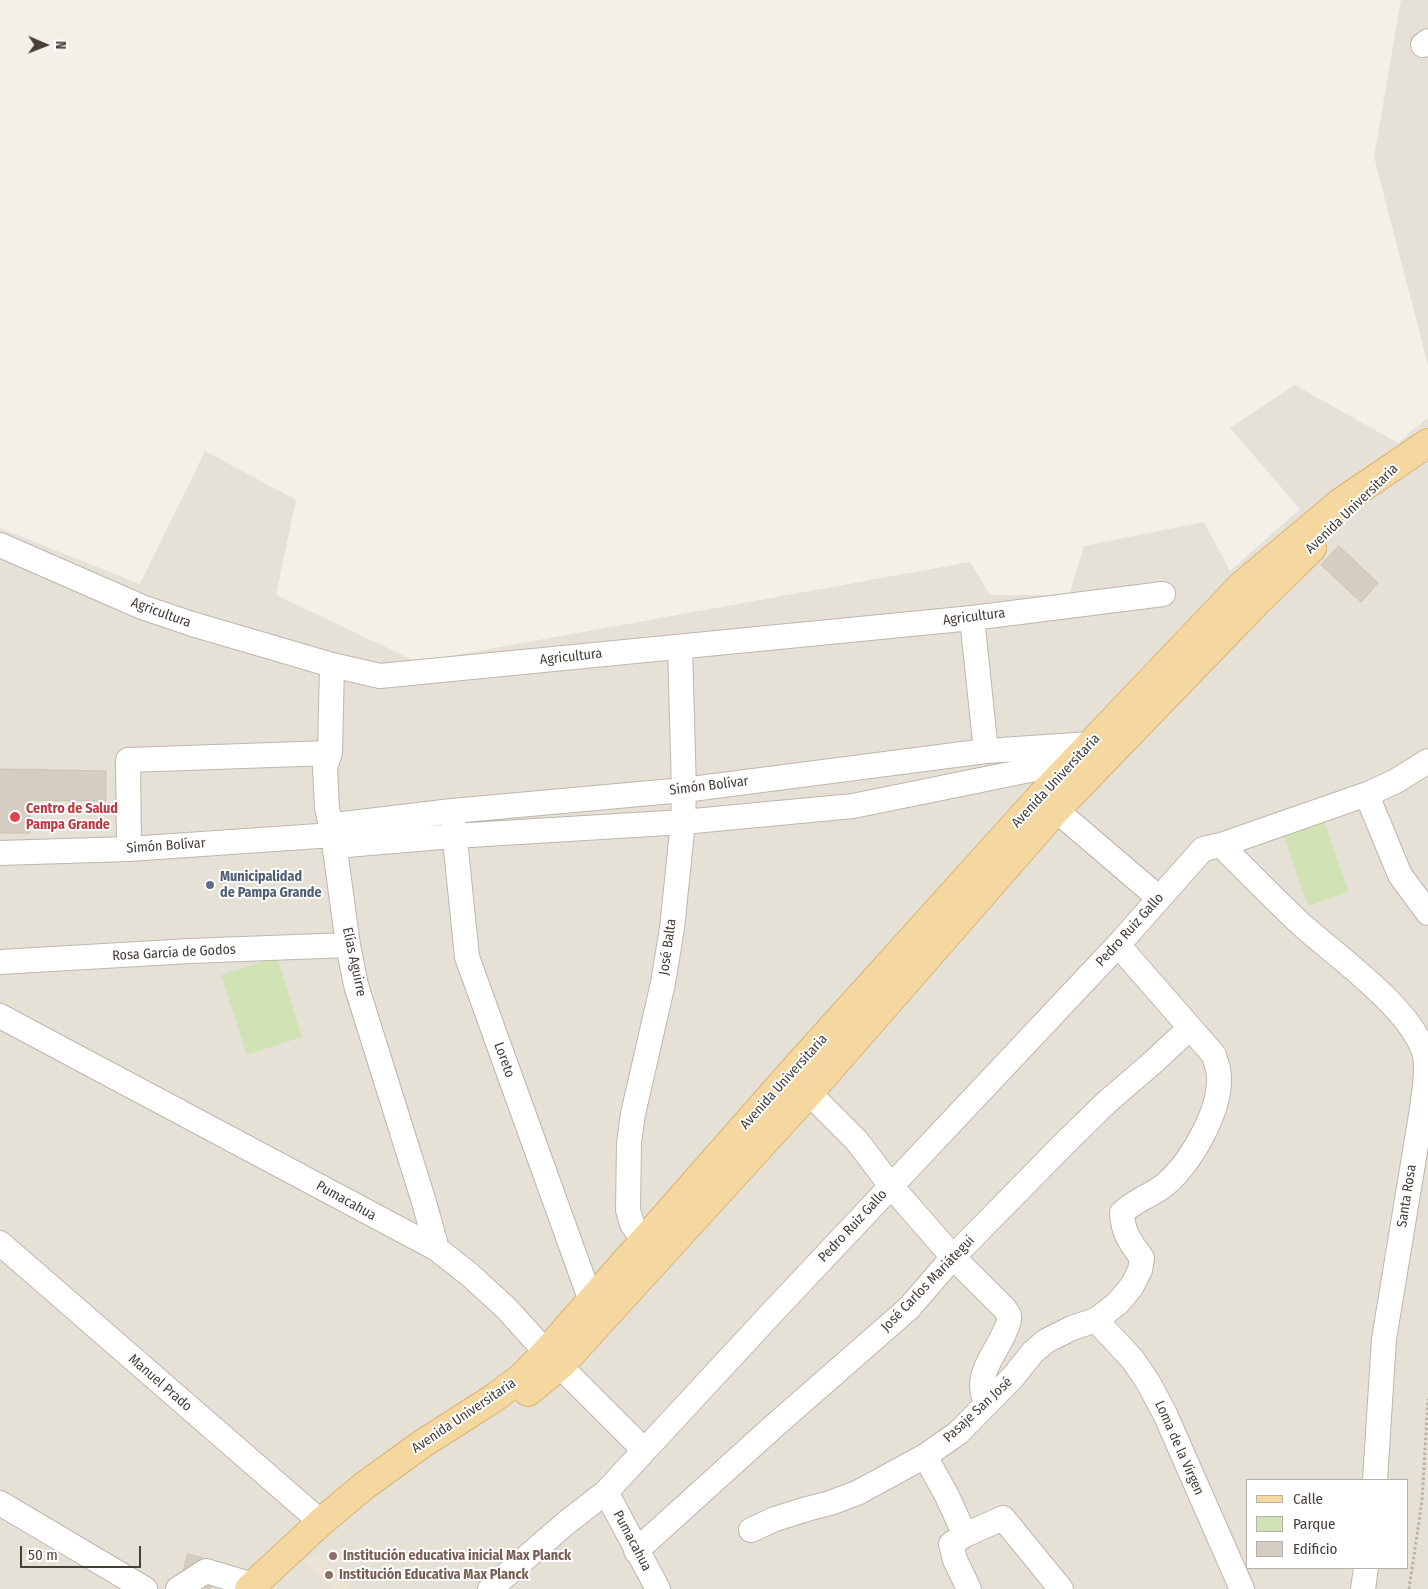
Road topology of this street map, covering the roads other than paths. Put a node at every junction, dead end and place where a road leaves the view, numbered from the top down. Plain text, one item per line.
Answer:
1 (1418, 450) edge
2 (0, 545) edge
3 (1163, 594) dead end
4 (972, 618) junction
5 (680, 647) junction
6 (332, 665) junction
7 (986, 751) junction
8 (1082, 752) junction
9 (330, 753) junction
10 (1428, 761) edge
11 (684, 790) junction
12 (1370, 793) junction
13 (1056, 810) junction
14 (452, 811) junction
15 (683, 822) junction
16 (333, 835) junction
17 (454, 836) junction
18 (1212, 847) junction
19 (129, 849) junction
20 (0, 853) edge
21 (1158, 898) junction
22 (1428, 913) edge
23 (1118, 945) junction
24 (348, 946) junction
25 (0, 962) edge
26 (0, 1016) edge
27 (1190, 1028) junction
28 (809, 1093) junction
29 (891, 1186) junction
30 (644, 1241) junction
31 (0, 1242) edge
32 (437, 1249) junction
33 (953, 1257) junction
34 (591, 1301) junction
35 (1096, 1320) junction
36 (554, 1358) junction
37 (987, 1404) junction
38 (644, 1450) junction
39 (925, 1456) junction
40 (1375, 1479) edge
41 (606, 1492) junction
42 (0, 1503) edge
43 (321, 1522) junction
44 (751, 1530) dead end
45 (965, 1535) junction
46 (636, 1551) junction
47 (1366, 1569) edge
48 (505, 1584) edge
49 (251, 1587) edge
50 (145, 1589) edge
51 (178, 1589) edge
52 (658, 1589) edge
53 (969, 1589) edge
54 (1061, 1589) edge
55 (1242, 1589) edge
56 (1363, 1589) edge

1 - 8 main road, Avenida Universitaria
1 - 13 main road, Avenida Universitaria
2 - 6 street, Agricultura
3 - 4 street, Agricultura
4 - 5 street, Agricultura
4 - 7 street
5 - 6 street, Agricultura
5 - 11 street, José Balta
6 - 9 street, Elías Aguirre
7 - 8 street, Simón Bolívar
7 - 11 street, Simón Bolívar
8 - 15 street, Simón Bolívar
8 - 30 main road, Avenida Universitaria
9 - 16 street, Elías Aguirre
9 - 19 street
10 - 12 street
11 - 14 street, Simón Bolívar
11 - 15 street, José Balta
12 - 18 street
12 - 22 street
13 - 21 street
13 - 28 main road, Avenida Universitaria
14 - 16 street, Simón Bolívar
14 - 17 street, Loreto
15 - 17 street, Simón Bolívar
15 - 30 street, José Balta
16 - 17 street, Simón Bolívar
16 - 19 street, Simón Bolívar
16 - 24 street, Elías Aguirre
17 - 34 street, Loreto
18 - 21 street, Pedro Ruiz Gallo
18 - 40 street, Santa Rosa
19 - 20 street, Simón Bolívar
21 - 23 street, Pedro Ruiz Gallo
23 - 27 street
23 - 29 street, Pedro Ruiz Gallo
24 - 25 street, Rosa García de Godos
24 - 32 street, Elías Aguirre
26 - 32 street, Pumacahua
27 - 33 street, José Carlos Mariátegui
27 - 35 street, Pasaje San José
28 - 29 street
28 - 36 main road, Avenida Universitaria
29 - 33 street
29 - 38 street, Pedro Ruiz Gallo
30 - 34 main road, Avenida Universitaria
31 - 43 street, Manuel Prado
32 - 36 street, Pumacahua
33 - 37 street
33 - 46 street, José Carlos Mariátegui
34 - 36 main road, Avenida Universitaria
35 - 37 street, Pasaje San José
35 - 55 street, Loma de la Virgen
36 - 38 street, Pumacahua
36 - 43 main road, Avenida Universitaria
37 - 39 street, Pasaje San José
38 - 41 street, Pedro Ruiz Gallo
39 - 44 street, Pasaje San José
39 - 45 street
41 - 46 street, Pumacahua
41 - 48 street, Pedro Ruiz Gallo
42 - 50 street
43 - 49 main road, Avenida Universitaria
45 - 53 street
45 - 54 street
46 - 52 street, Pumacahua
47 - 56 street
49 - 51 street

